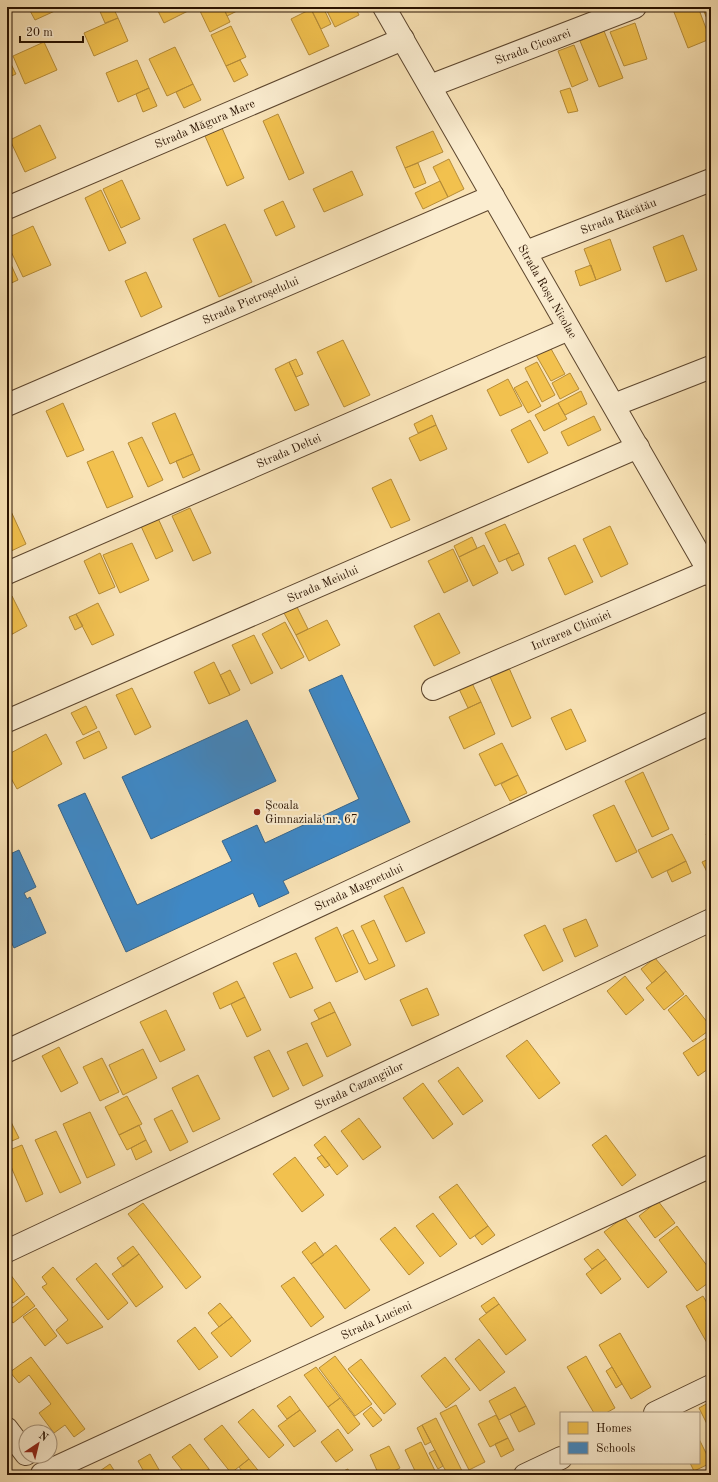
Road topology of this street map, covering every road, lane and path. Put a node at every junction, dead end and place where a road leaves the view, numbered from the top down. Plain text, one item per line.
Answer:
1 (384, 7) edge
2 (635, 7) edge
3 (403, 39) junction
4 (430, 86) junction
5 (711, 180) edge
6 (493, 196) junction
7 (7, 208) edge
8 (526, 252) junction
9 (569, 329) junction
10 (711, 367) edge
11 (7, 405) edge
12 (614, 405) junction
13 (638, 447) junction
14 (703, 545) edge
15 (7, 573) edge
16 (710, 573) edge
17 (433, 689) dead end
18 (7, 721) edge
19 (711, 723) edge
20 (711, 920) edge
21 (7, 1051) edge
22 (711, 1166) edge
23 (7, 1251) edge
24 (711, 1386) edge
25 (657, 1412) edge
26 (7, 1429) edge
27 (18, 1443) edge
28 (560, 1458) edge
29 (34, 1464) edge
30 (42, 1474) edge
31 (525, 1475) edge

1 - 3 street, Strada Roșu Nicolae
2 - 4 street, Strada Cicoarei
3 - 4 street, Strada Roșu Nicolae
3 - 7 street, Strada Măgura Mare
4 - 6 street, Strada Roșu Nicolae
5 - 8 street, Strada Răcătău
6 - 8 street, Strada Roșu Nicolae
6 - 11 street, Strada Pietroșelului
8 - 9 street, Strada Roșu Nicolae
9 - 12 street, Strada Roșu Nicolae
9 - 15 street, Strada Deltei
10 - 12 street
12 - 13 street, Strada Roșu Nicolae
13 - 14 street, Strada Roșu Nicolae
13 - 18 street, Strada Meiului
14 - 16 street, Strada Roșu Nicolae
16 - 17 street, Intrarea Chimiei
19 - 21 street, Strada Magnetului
20 - 23 street, Strada Cazangiilor
22 - 30 street, Strada Lucieni
24 - 25 street
26 - 27 street
28 - 31 street
29 - 30 street

